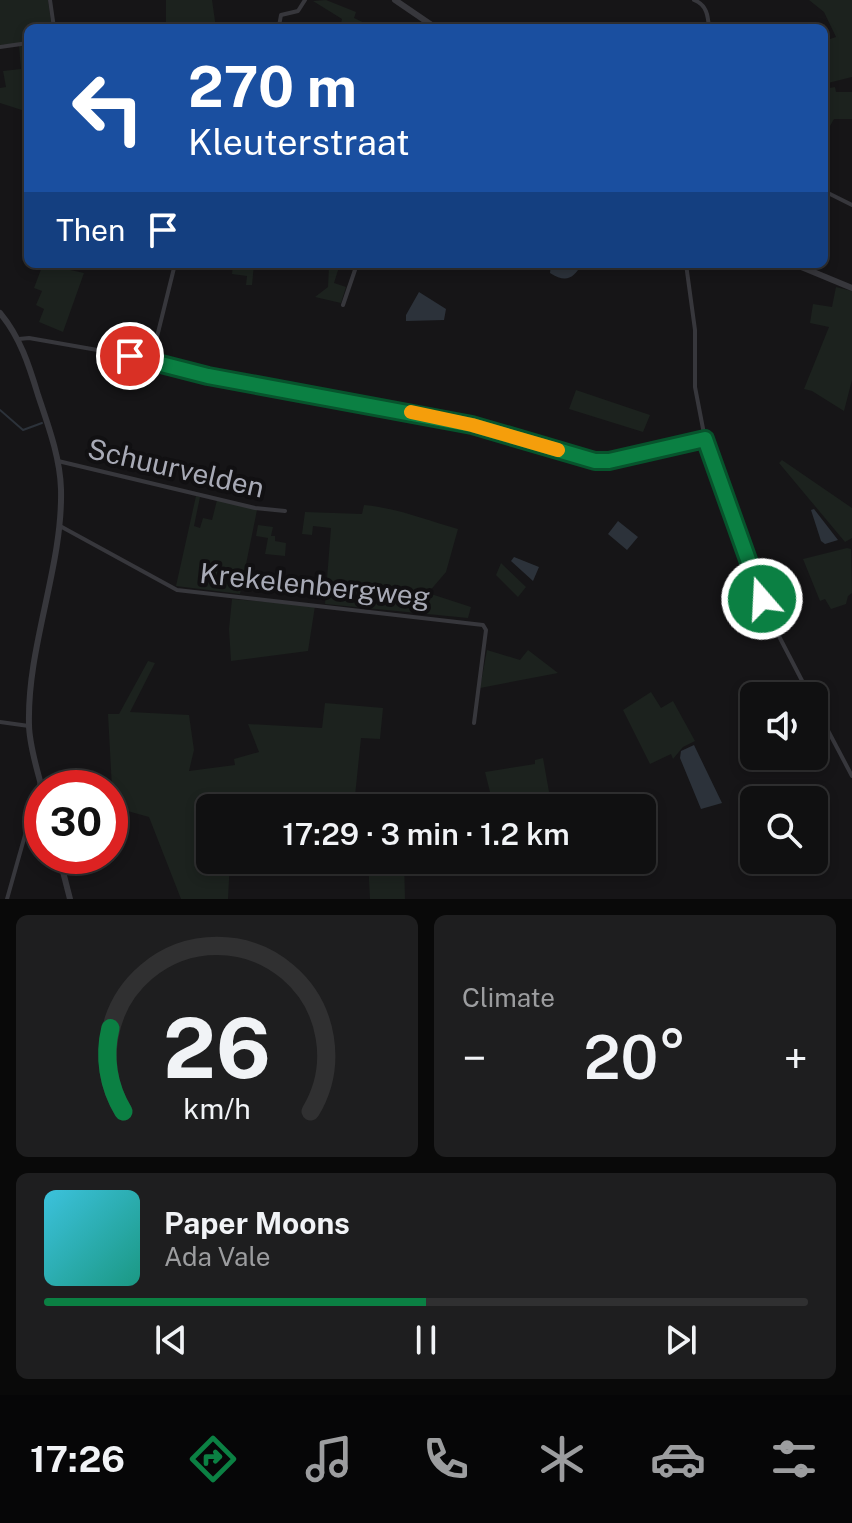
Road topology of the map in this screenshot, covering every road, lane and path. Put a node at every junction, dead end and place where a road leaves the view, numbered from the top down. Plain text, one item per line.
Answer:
1 (50, 0) edge
2 (305, 0) edge
3 (395, 0) edge
4 (694, 0) edge
5 (53, 24) edge
6 (279, 24) edge
7 (430, 24) edge
8 (708, 24) edge
9 (24, 44) edge
10 (0, 47) edge
11 (828, 193) edge
12 (852, 205) edge
13 (174, 268) edge
14 (356, 268) edge
15 (687, 268) edge
16 (804, 268) edge
17 (852, 288) edge
18 (343, 305) dead end
19 (0, 313) edge
20 (19, 339) junction
21 (151, 361) junction
22 (705, 439) junction
23 (58, 461) junction
24 (285, 511) dead end
25 (58, 524) junction
26 (803, 682) edge
27 (0, 722) edge
28 (474, 723) dead end
29 (29, 726) junction
30 (828, 731) edge
31 (38, 770) edge
32 (852, 776) edge
33 (24, 838) edge
34 (64, 874) edge
35 (7, 899) edge
36 (70, 899) edge

1 - 5 street
2 - 6 street
3 - 7 street
4 - 8 street
9 - 10 street
11 - 12 street
13 - 21 street
14 - 18 street
15 - 22 street
16 - 17 street
19 - 20 street
20 - 21 street
20 - 23 street
21 - 22 street
22 - 26 street
23 - 24 street, Schuurvelden
23 - 25 street
25 - 28 street, Krekelenbergweg
25 - 29 street
27 - 29 street
29 - 31 street
30 - 32 street
33 - 35 street
34 - 36 street

